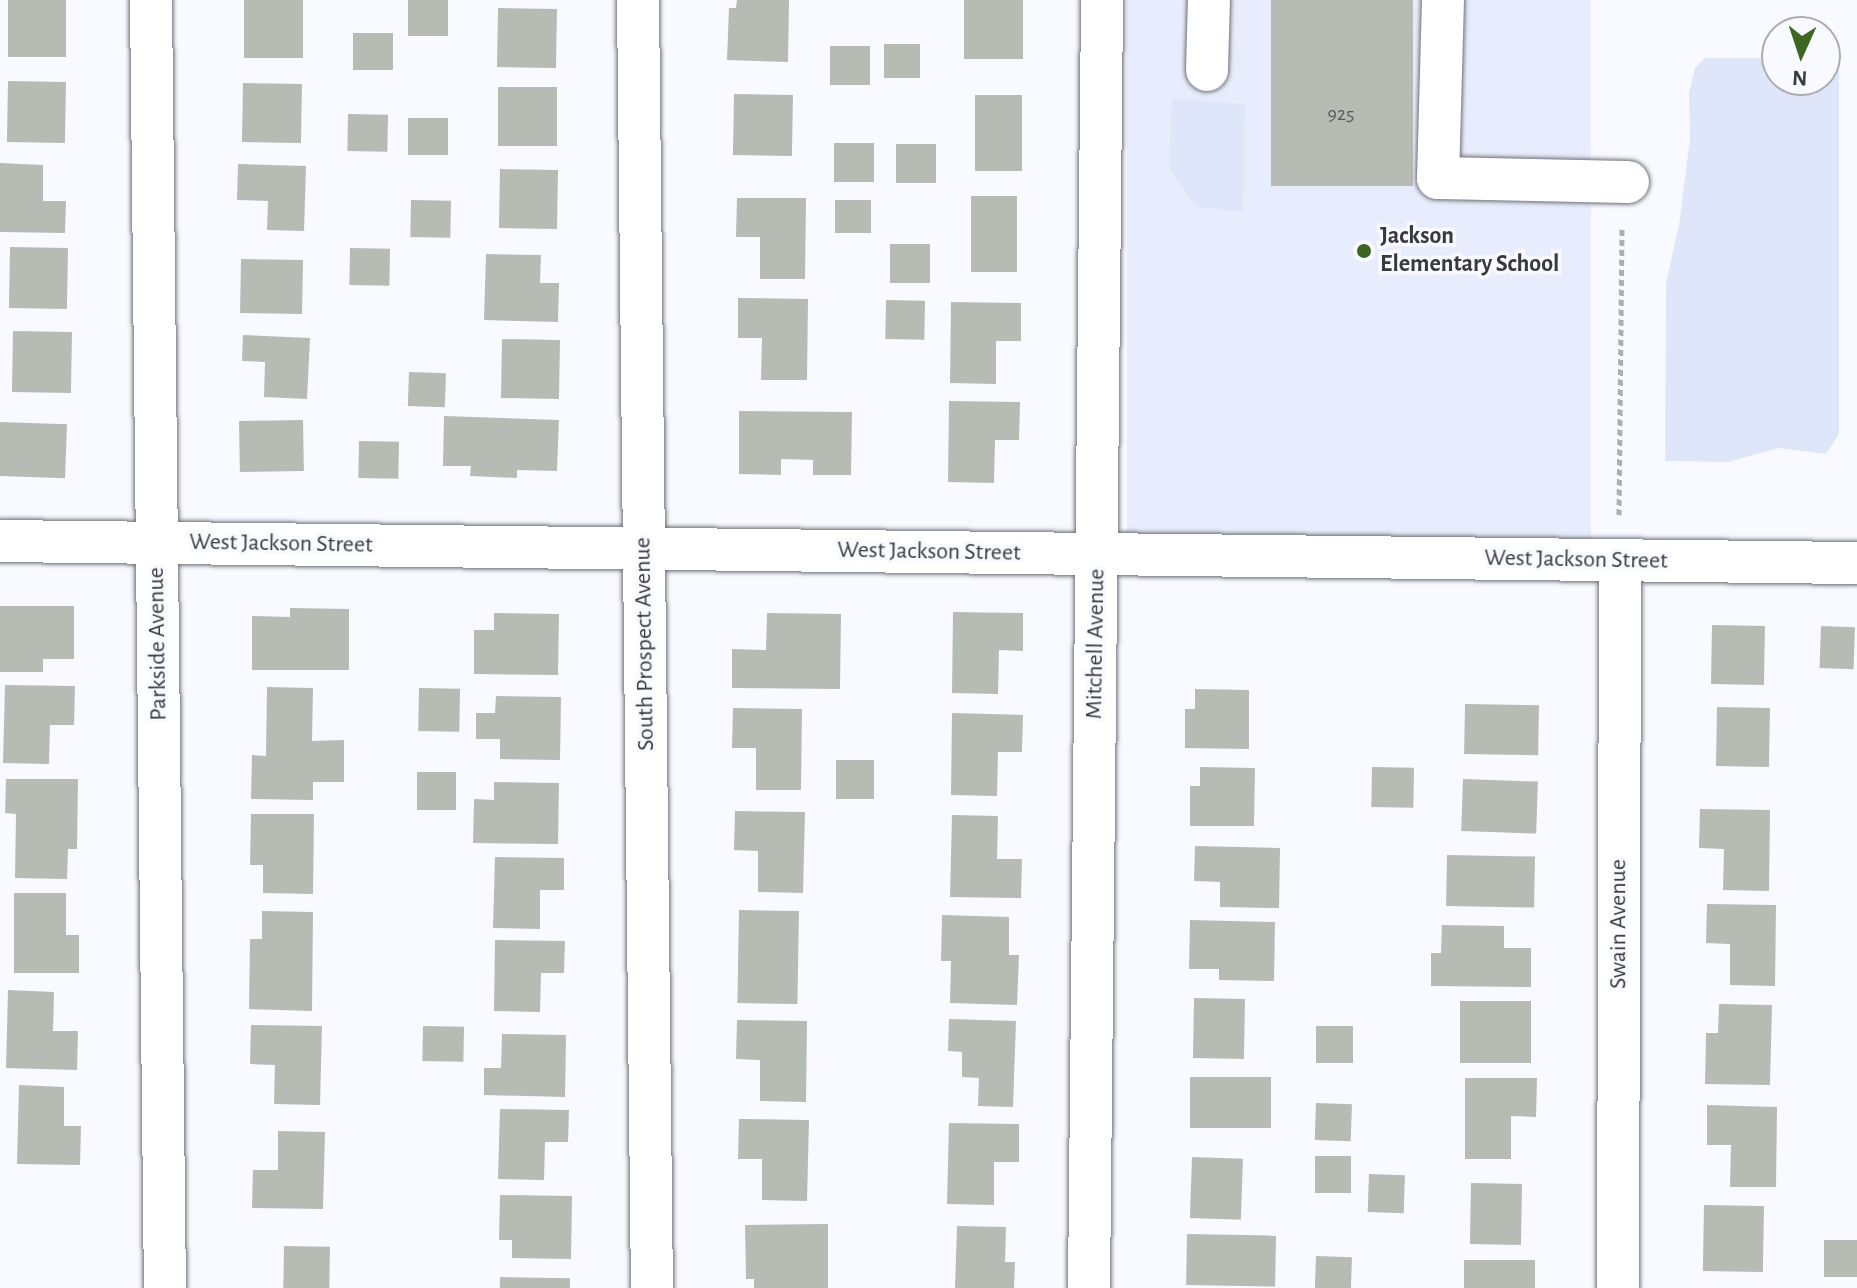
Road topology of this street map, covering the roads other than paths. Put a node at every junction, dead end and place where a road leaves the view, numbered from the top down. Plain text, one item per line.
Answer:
1 (151, 0) edge
2 (638, 0) edge
3 (1102, 0) edge
4 (1209, 0) edge
5 (1443, 0) edge
6 (1207, 70) dead end
7 (1628, 182) dead end
8 (0, 541) edge
9 (157, 543) junction
10 (644, 548) junction
11 (1097, 554) junction
12 (1620, 560) junction
13 (1857, 563) edge
14 (165, 1288) edge
15 (652, 1288) edge
16 (1089, 1288) edge
17 (1618, 1288) edge

1 - 9 street, Parkside Avenue
2 - 10 street, South Prospect Avenue
3 - 11 street, Mitchell Avenue
4 - 6 street
5 - 7 street
8 - 9 street, West Jackson Street
9 - 10 street, West Jackson Street
9 - 14 street, Parkside Avenue
10 - 11 street, West Jackson Street
10 - 15 street, South Prospect Avenue
11 - 12 street, West Jackson Street
11 - 16 street, Mitchell Avenue
12 - 13 street, West Jackson Street
12 - 17 street, Swain Avenue

